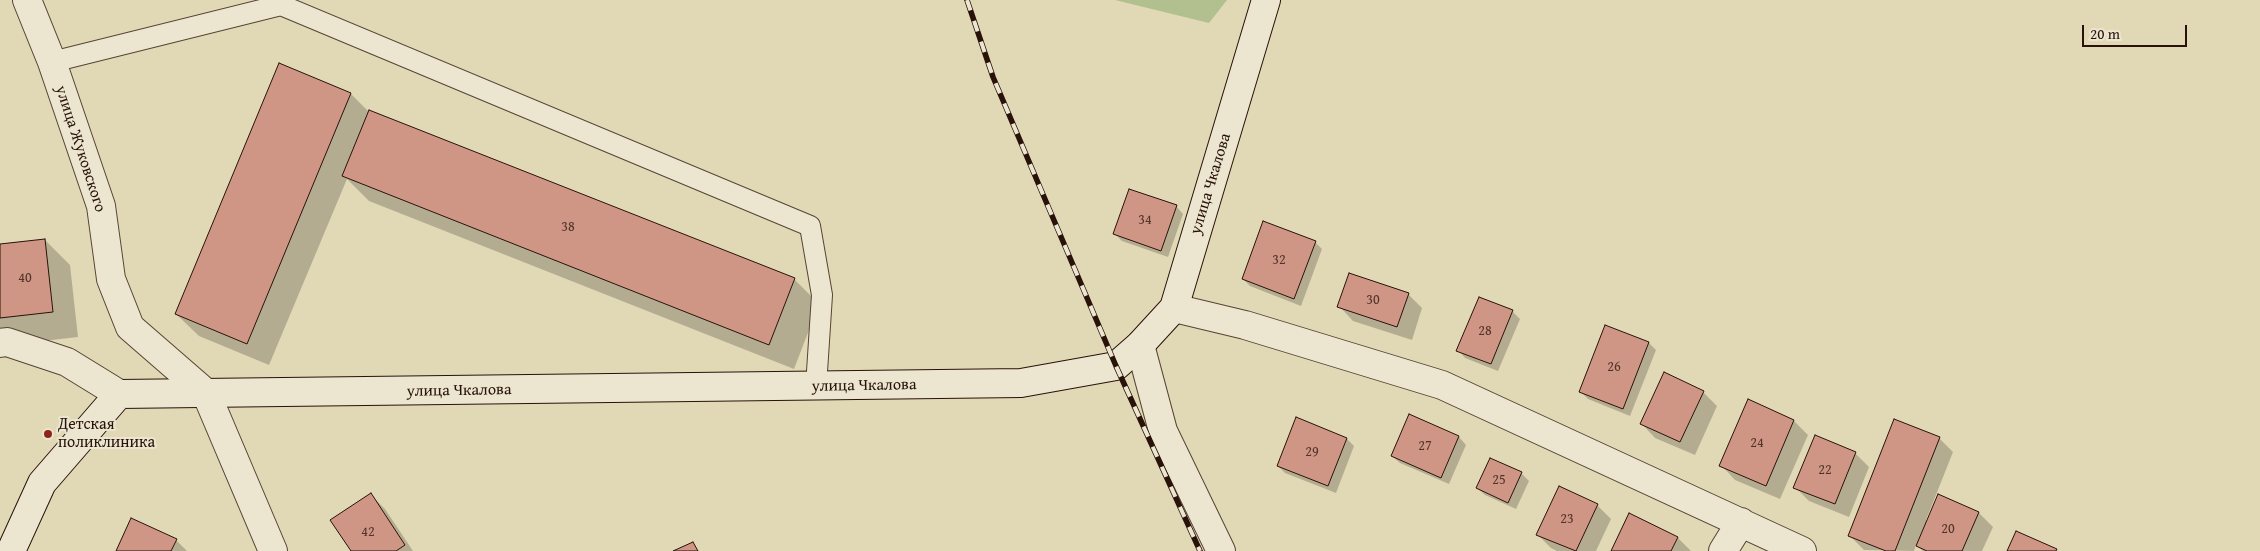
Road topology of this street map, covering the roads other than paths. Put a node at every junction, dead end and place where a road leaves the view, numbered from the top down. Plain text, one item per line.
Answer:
1 (27, 0) edge
2 (1266, 0) edge
3 (52, 62) junction
4 (1174, 308) junction
5 (0, 343) edge
6 (1140, 345) junction
7 (816, 387) junction
8 (206, 393) junction
9 (119, 394) junction
10 (1742, 522) junction
11 (11, 551) edge
12 (273, 551) edge
13 (1221, 551) edge
14 (1723, 551) edge
15 (1802, 551) edge

1 - 3 street, улица Жуковского
2 - 4 street, улица Чкалова
3 - 7 lane
3 - 8 street, улица Жуковского
4 - 6 street, улица Чкалова
4 - 10 street
5 - 9 street
6 - 7 street, улица Чкалова
6 - 13 street
7 - 8 street, улица Чкалова
8 - 9 street, улица Чкалова
8 - 12 street, улица Жуковского
9 - 11 street
10 - 14 street
10 - 15 street

